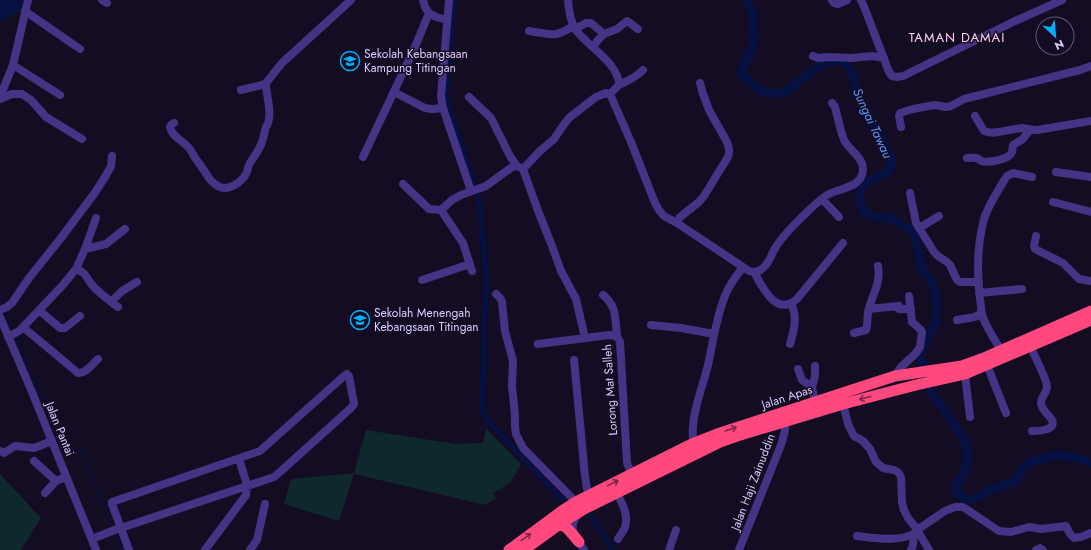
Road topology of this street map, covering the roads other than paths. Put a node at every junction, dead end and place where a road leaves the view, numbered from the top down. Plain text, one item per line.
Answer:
1 (28, 0) edge
2 (351, 0) edge
3 (423, 0) edge
4 (449, 0) edge
5 (568, 0) edge
6 (832, 0) edge
7 (847, 0) edge
8 (861, 0) edge
9 (1062, 0) edge
10 (25, 11) junction
11 (429, 13) junction
12 (447, 20) junction
13 (575, 27) junction
14 (638, 30) dead end
15 (529, 31) dead end
16 (604, 34) junction
17 (594, 47) junction
18 (80, 49) dead end
19 (814, 56) dead end
20 (884, 58) junction
21 (13, 65) junction
22 (1091, 66) edge
23 (643, 70) dead end
24 (266, 83) junction
25 (700, 83) dead end
26 (619, 85) junction
27 (241, 90) dead end
28 (394, 92) junction
29 (60, 94) dead end
30 (610, 94) junction
31 (469, 97) dead end
32 (0, 98) edge
33 (832, 103) dead end
34 (443, 108) junction
35 (975, 116) dead end
36 (1091, 121) edge
37 (174, 123) dead end
38 (901, 127) dead end
39 (1032, 130) junction
40 (82, 139) dead end
41 (112, 156) dead end
42 (363, 157) dead end
43 (967, 158) dead end
44 (520, 168) junction
45 (1056, 172) dead end
46 (1032, 177) dead end
47 (1091, 177) edge
48 (403, 184) dead end
49 (472, 190) junction
50 (910, 193) dead end
51 (822, 199) junction
52 (1053, 202) dead end
53 (441, 210) junction
54 (1091, 212) edge
55 (939, 216) dead end
56 (839, 217) dead end
57 (96, 218) dead end
58 (677, 223) junction
59 (919, 228) junction
60 (125, 229) dead end
61 (1036, 236) dead end
62 (843, 243) dead end
63 (84, 249) junction
64 (878, 266) dead end
65 (743, 267) junction
66 (76, 269) junction
67 (754, 272) junction
68 (422, 280) dead end
69 (1091, 281) edge
70 (137, 282) dead end
71 (979, 282) junction
72 (1022, 289) dead end
73 (979, 293) junction
74 (496, 294) dead end
75 (602, 295) dead end
76 (909, 296) dead end
77 (791, 304) junction
78 (869, 309) junction
79 (911, 309) junction
80 (39, 310) junction
81 (1091, 311) edge
82 (982, 313) junction
83 (2, 314) edge
84 (80, 316) dead end
85 (957, 320) dead end
86 (1091, 320) edge
87 (651, 325) dead end
88 (16, 333) junction
89 (854, 333) dead end
90 (714, 334) junction
91 (617, 336) junction
92 (585, 338) junction
93 (538, 344) dead end
94 (790, 344) dead end
95 (1026, 348) junction
96 (1001, 350) junction
97 (98, 359) dead end
98 (574, 360) dead end
99 (987, 365) junction
100 (815, 366) dead end
101 (798, 369) dead end
102 (965, 374) junction
103 (895, 376) junction
104 (935, 376) junction
105 (812, 386) junction
106 (860, 387) junction
107 (890, 391) junction
108 (815, 402) junction
109 (843, 404) junction
110 (1006, 413) dead end
111 (970, 417) dead end
112 (785, 421) junction
113 (1032, 431) dead end
114 (52, 441) junction
115 (694, 443) junction
116 (0, 451) edge
117 (689, 457) junction
118 (239, 459) junction
119 (660, 460) junction
120 (34, 461) dead end
121 (632, 474) junction
122 (68, 480) junction
123 (56, 481) junction
124 (247, 485) junction
125 (45, 493) dead end
126 (617, 493) junction
127 (588, 495) junction
128 (265, 504) dead end
129 (580, 506) junction
130 (561, 523) junction
131 (544, 524) junction
132 (119, 529) junction
133 (676, 530) dead end
134 (916, 532) junction
135 (1091, 533) edge
136 (858, 536) dead end
137 (92, 539) junction
138 (618, 539) dead end
139 (534, 542) junction
140 (581, 546) edge
141 (96, 550) edge
142 (129, 550) edge
143 (205, 550) edge
144 (250, 550) edge
145 (509, 550) edge
146 (524, 550) edge
147 (669, 550) edge
148 (739, 550) edge
149 (911, 550) edge
150 (929, 550) edge
151 (1036, 550) edge
152 (1043, 550) edge

1 - 10 street
2 - 24 street
3 - 11 street
4 - 12 street
5 - 13 street
6 - 7 street
8 - 20 street
9 - 20 street
10 - 18 street
10 - 21 street
11 - 12 street
11 - 28 street
12 - 34 street
13 - 15 street
13 - 16 street
13 - 17 street
14 - 16 street
16 - 17 street
17 - 26 street
19 - 20 street
21 - 29 street
21 - 32 street
22 - 38 street
23 - 26 street
24 - 27 street
24 - 37 street
25 - 58 street
26 - 30 street
28 - 34 street
28 - 42 street
30 - 44 street
30 - 58 street
31 - 44 street
32 - 40 street
33 - 51 street
34 - 49 street
35 - 39 street
36 - 39 street
39 - 43 street
41 - 83 street
44 - 49 street
44 - 92 street
45 - 47 street
46 - 71 street
48 - 53 street
49 - 53 street
50 - 59 street
51 - 56 street
51 - 67 street
52 - 54 street
53 - 68 street
55 - 59 street
57 - 63 street
58 - 65 street
59 - 71 street
60 - 63 street
61 - 69 street
62 - 77 street
63 - 66 street
64 - 78 street
65 - 67 street
65 - 90 street
66 - 70 street
66 - 80 street
67 - 77 street
71 - 73 street
72 - 73 street
73 - 82 street
74 - 129 street
75 - 91 street
76 - 79 street
77 - 94 street
78 - 79 street
78 - 89 street
79 - 103 street
80 - 84 street
80 - 88 street
81 - 96 highway, Jalan Apas
82 - 85 street
82 - 96 street
83 - 88 street, Jalan Pantai
86 - 95 highway, Jalan Apas
87 - 90 street
88 - 97 street
88 - 114 street, Jalan Pantai
90 - 115 street
91 - 92 street, Lorong Mat Salleh
91 - 121 street, Lorong Mat Salleh
92 - 93 street, Lorong Mat Salleh
95 - 96 highway
95 - 99 highway, Jalan Apas
95 - 113 street
96 - 104 highway, Jalan Apas
98 - 127 street
99 - 102 highway, Jalan Apas
99 - 110 street
100 - 105 street
101 - 105 street
102 - 104 highway, Jalan Apas
102 - 111 street
103 - 104 highway, Jalan Apas
103 - 106 highway, Jalan Apas
104 - 107 highway, Jalan Apas
105 - 108 street
106 - 107 highway
106 - 108 highway, Jalan Apas
107 -> 109 highway, Jalan Apas
115 -> 108 highway, Jalan Apas
109 - 112 highway, Jalan Apas
109 - 134 street
112 - 117 highway, Jalan Apas
112 - 148 street, Jalan Haji Zainuddin
114 - 116 street
114 - 122 street, Jalan Pantai
115 - 119 highway, Jalan Apas
117 - 119 highway
117 - 126 highway, Jalan Apas
118 - 124 street
118 - 124 street
118 - 132 street
119 - 121 highway, Jalan Apas
120 - 123 street
127 -> 121 highway, Jalan Apas
122 - 123 street
122 - 137 street, Jalan Pantai
123 - 125 street
124 - 132 street
124 - 143 street
126 - 129 highway, Jalan Apas
126 - 138 street
127 - 129 highway, Jalan Apas
128 - 144 street
129 - 130 highway, Jalan Apas
129 - 131 highway, Jalan Apas
129 - 140 street
130 - 131 highway
130 - 139 highway, Jalan Apas
130 - 140 highway
145 -> 131 highway, Jalan Apas
132 - 137 street
132 - 142 street
133 - 147 street
134 - 135 street
134 - 136 street
134 - 149 street
134 - 150 street
137 - 141 street, Jalan Pantai
139 - 140 street
139 - 146 highway, Jalan Apas
151 - 152 street

